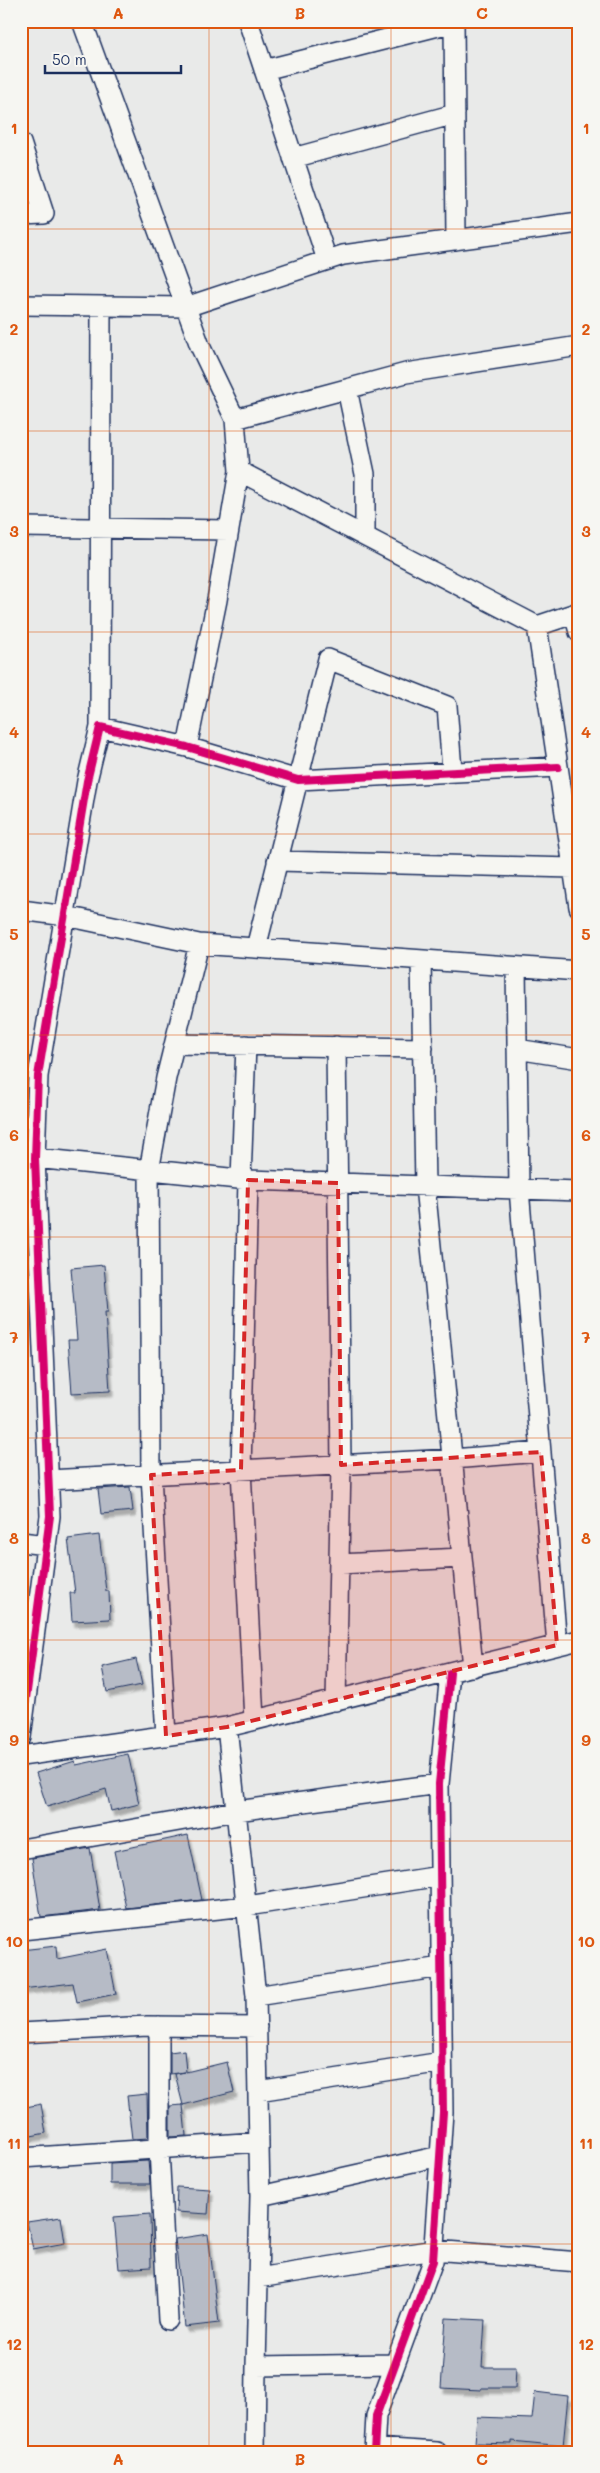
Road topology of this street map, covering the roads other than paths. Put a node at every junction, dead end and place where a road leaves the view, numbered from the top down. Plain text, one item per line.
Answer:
1 (82, 21) edge
2 (248, 21) edge
3 (454, 21) edge
4 (264, 70) junction
5 (455, 114) junction
6 (21, 143) edge
7 (293, 158) junction
8 (21, 215) edge
9 (579, 223) edge
10 (456, 240) junction
11 (327, 260) junction
12 (21, 305) edge
13 (101, 306) junction
14 (186, 307) junction
15 (579, 346) edge
16 (347, 388) junction
17 (235, 420) junction
18 (239, 472) junction
19 (21, 527) edge
20 (100, 528) junction
21 (229, 530) junction
22 (365, 536) junction
23 (577, 619) edge
24 (537, 626) junction
25 (100, 727) junction
26 (187, 747) junction
27 (558, 767) junction
28 (452, 770) junction
29 (298, 780) junction
30 (277, 861) junction
31 (573, 868) junction
32 (579, 907) edge
33 (21, 910) edge
34 (66, 916) junction
35 (199, 944) junction
36 (256, 948) junction
37 (422, 960) junction
38 (516, 967) junction
39 (579, 971) edge
40 (175, 1044) junction
41 (246, 1045) junction
42 (336, 1046) junction
43 (423, 1048) junction
44 (517, 1049) junction
45 (579, 1059) edge
46 (35, 1158) junction
47 (149, 1171) junction
48 (244, 1179) junction
49 (338, 1182) junction
50 (425, 1186) junction
51 (519, 1188) junction
52 (579, 1190) edge
53 (541, 1452) junction
54 (452, 1459) junction
55 (341, 1465) junction
56 (241, 1470) junction
57 (151, 1475) junction
58 (48, 1480) junction
59 (21, 1542) edge
60 (46, 1545) junction
61 (462, 1558) junction
62 (339, 1564) junction
63 (579, 1640) edge
64 (557, 1645) junction
65 (473, 1667) junction
66 (450, 1673) junction
67 (336, 1701) junction
68 (254, 1720) junction
69 (227, 1727) junction
70 (166, 1736) junction
71 (21, 1737) edge
72 (21, 1756) edge
73 (439, 1784) junction
74 (236, 1812) junction
75 (21, 1849) edge
76 (440, 1876) junction
77 (247, 1906) junction
78 (21, 1930) edge
79 (441, 1967) junction
80 (256, 1996) junction
81 (159, 2026) junction
82 (257, 2027) junction
83 (21, 2033) edge
84 (442, 2062) junction
85 (258, 2092) junction
86 (260, 2142) junction
87 (159, 2148) junction
88 (440, 2156) junction
89 (21, 2158) edge
90 (260, 2196) junction
91 (434, 2250) junction
92 (579, 2262) edge
93 (258, 2278) junction
94 (168, 2320) dead end
95 (395, 2364) junction
96 (256, 2366) junction
97 (374, 2450) edge
98 (255, 2452) edge
99 (437, 2452) edge

1 - 14 street
2 - 4 street
3 - 4 street
3 - 5 street
4 - 7 street
5 - 7 street
5 - 10 street
6 - 8 street
7 - 11 street
9 - 10 street
10 - 11 street
11 - 14 street
12 - 13 street
13 - 14 street
13 - 20 street
14 - 17 street
15 - 16 street
16 - 17 street
16 - 22 street
17 - 18 street
18 - 21 street
18 - 22 street
19 - 20 street
20 - 21 street
20 - 25 street
21 - 26 street
22 - 24 street
23 - 24 street
24 - 27 street
25 - 26 street
25 - 34 street
26 - 29 street
27 - 28 street
27 - 31 street
28 - 29 street
28 - 29 street
29 - 30 street
30 - 31 street
30 - 36 street
31 - 32 street
33 - 34 street
34 - 35 street
34 - 46 street
35 - 36 street
35 - 40 street
36 - 37 street
37 - 38 street
37 - 43 street
38 - 39 street
38 - 44 street
40 - 41 street
40 - 47 street
41 - 42 street
41 - 48 street
42 - 43 street
42 - 49 street
43 - 50 street
44 - 45 street
44 - 51 street
46 - 47 street
46 - 58 street
47 - 48 street
47 - 57 street
48 - 49 street
48 - 56 street
49 - 50 street
49 - 55 street
50 - 51 street
50 - 54 street
51 - 52 street
51 - 53 street
53 - 54 street
53 - 64 street
54 - 55 street
54 - 61 street
55 - 56 street
55 - 62 street
56 - 57 street
56 - 68 street
57 - 58 street
57 - 70 street
58 - 60 street
59 - 60 street
60 - 71 street
61 - 62 street
61 - 65 street
62 - 67 street
63 - 64 street
64 - 65 street
65 - 66 street
66 - 67 street
66 - 73 street
67 - 68 street
68 - 69 street
69 - 70 street
69 - 74 street
70 - 72 street
73 - 74 street
73 - 76 street
74 - 75 street
74 - 77 street
76 - 77 street
76 - 79 street
77 - 78 street
77 - 80 street
79 - 80 street
79 - 84 street
80 - 82 street
81 - 82 street
81 - 83 street
81 - 87 street
82 - 85 street
84 - 85 street
84 - 88 street
85 - 86 street
86 - 87 street
86 - 90 street
87 - 89 street
87 - 94 street
88 - 90 street
88 - 91 street
90 - 93 street
91 - 92 street
91 - 93 street
91 - 95 street
93 - 96 street
95 - 96 street
95 - 97 street
96 - 98 street
97 - 99 street

